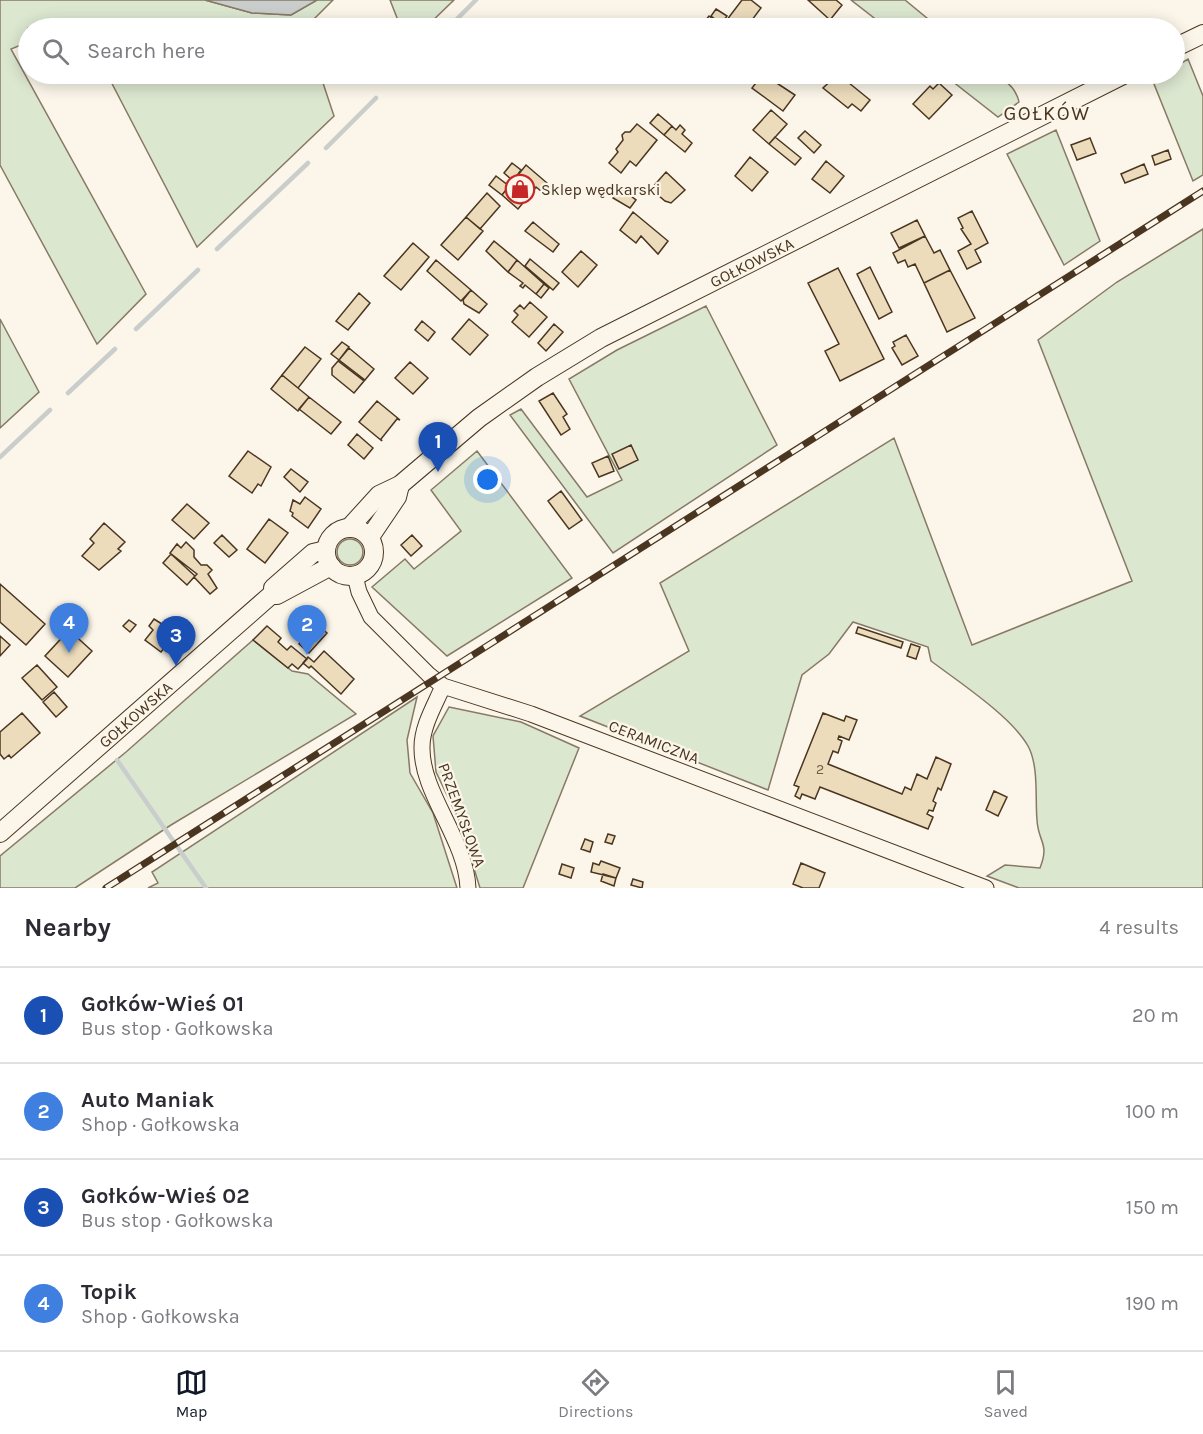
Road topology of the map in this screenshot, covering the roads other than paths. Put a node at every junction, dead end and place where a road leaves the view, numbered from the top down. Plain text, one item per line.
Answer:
1 (1203, 34) edge
2 (1185, 43) edge
3 (1105, 84) edge
4 (400, 485) junction
5 (349, 528) junction
6 (370, 537) junction
7 (328, 558) junction
8 (355, 576) junction
9 (443, 686) junction
10 (0, 833) edge
11 (468, 888) edge
12 (986, 888) edge

1 - 2 street
3 - 4 street, GOŁKOWSKA
4 - 5 street, GOŁKOWSKA
4 - 6 street, GOŁKOWSKA
5 - 6 street
5 - 7 street
6 - 8 street
7 - 8 street
7 - 10 street, GOŁKOWSKA
8 - 9 street, CERAMICZNA
9 - 11 street, PRZEMYSŁOWA
9 - 12 street, CERAMICZNA

